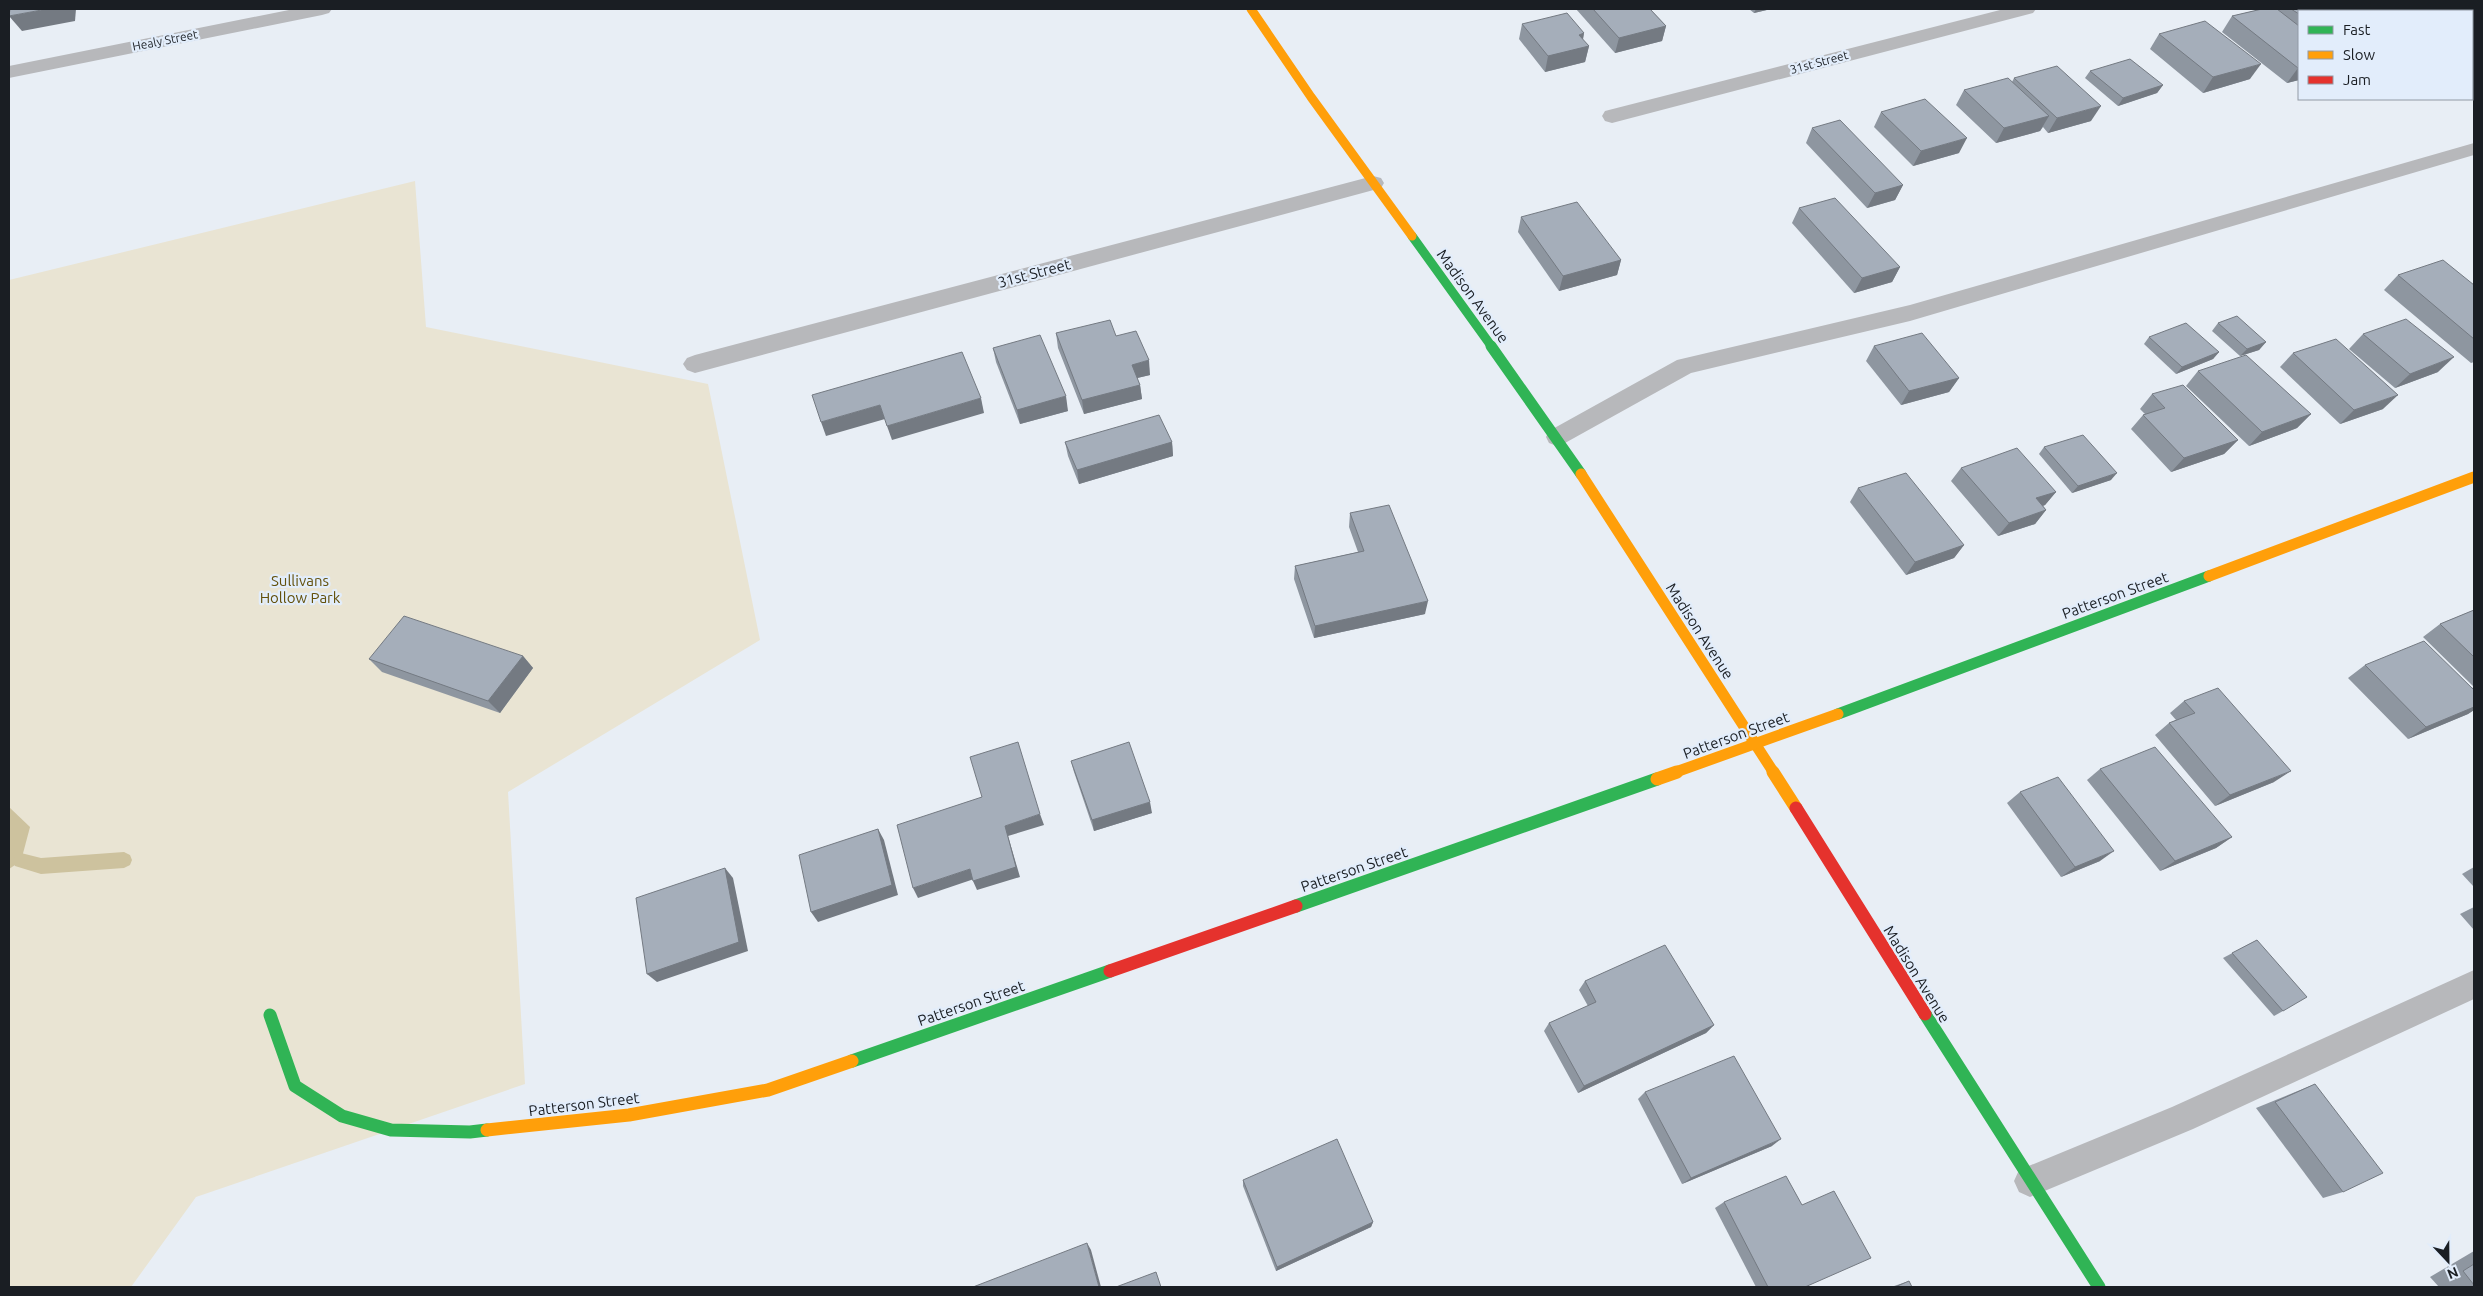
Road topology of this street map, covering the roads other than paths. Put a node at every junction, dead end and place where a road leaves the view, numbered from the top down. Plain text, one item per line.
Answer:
1 (322, 9) edge
2 (1251, 9) edge
3 (2026, 9) edge
4 (9, 72) edge
5 (1612, 116) dead end
6 (2474, 150) edge
7 (1373, 183) junction
8 (695, 364) dead end
9 (1557, 437) junction
10 (2474, 477) edge
11 (1756, 745) junction
12 (2474, 984) edge
13 (270, 1015) dead end
14 (2030, 1181) junction
15 (2099, 1287) edge

1 - 4 street, Healy Street
2 - 7 street, Madison Avenue
3 - 5 street, 31st Street
6 - 9 lane
7 - 8 street, 31st Street
7 - 9 street, Madison Avenue
9 - 11 street, Madison Avenue
10 - 11 street, Patterson Street
11 - 13 street, Patterson Street
11 - 14 street, Madison Avenue
12 - 14 lane
14 - 15 street, Madison Avenue

